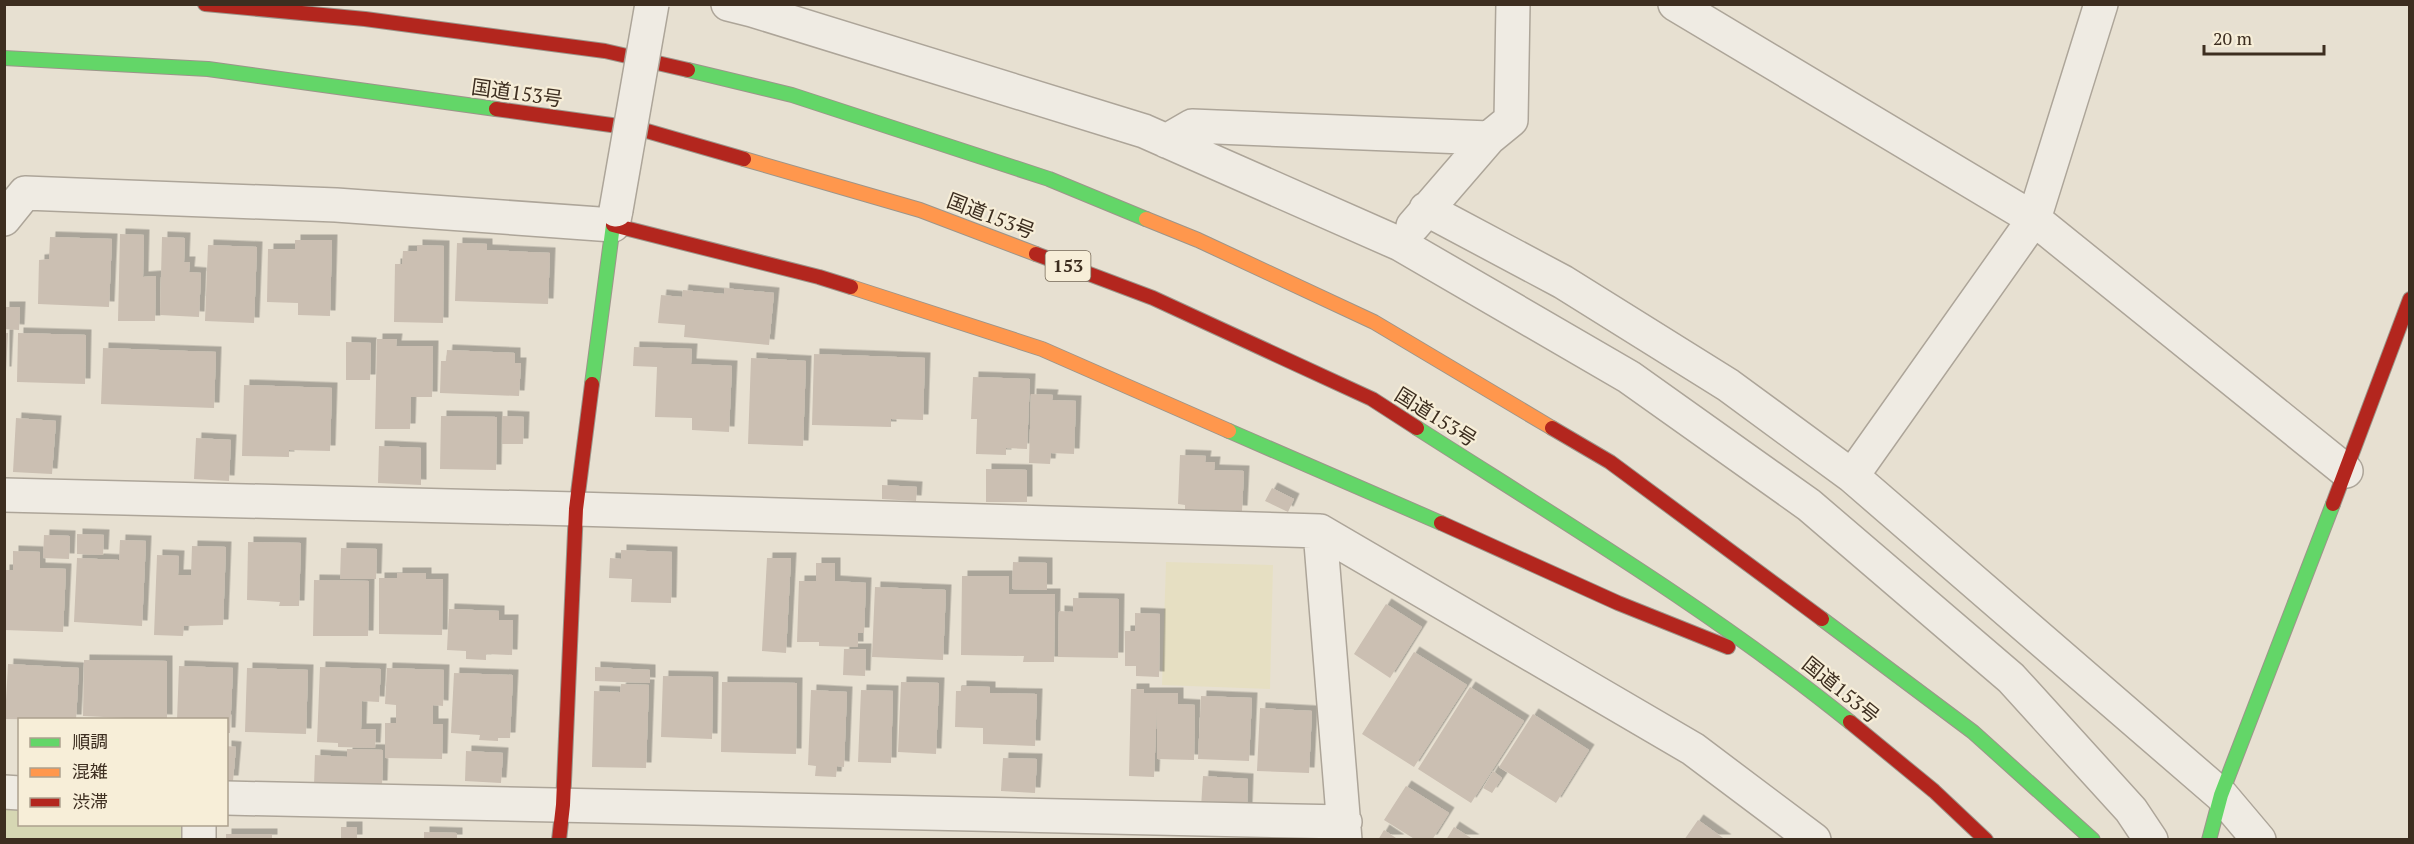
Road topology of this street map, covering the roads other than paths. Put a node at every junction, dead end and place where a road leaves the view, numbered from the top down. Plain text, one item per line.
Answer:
1 (205, 4) edge
2 (652, 4) edge
3 (728, 4) edge
4 (1513, 4) edge
5 (1676, 4) edge
6 (2101, 4) edge
7 (4, 58) edge
8 (1488, 138) junction
9 (1166, 141) junction
10 (15, 193) edge
11 (1426, 209) junction
12 (614, 218) junction
13 (4, 219) edge
14 (2034, 219) junction
15 (1400, 244) junction
16 (2409, 299) edge
17 (2346, 471) junction
18 (1852, 476) junction
19 (4, 495) edge
20 (576, 509) junction
21 (1320, 531) junction
22 (1788, 672) junction
23 (2221, 795) junction
24 (228, 798) edge
25 (564, 805) junction
26 (1345, 831) edge
27 (2209, 839) edge
28 (559, 840) edge
29 (1814, 840) edge
30 (1986, 840) edge
31 (2093, 840) edge
32 (2151, 840) edge
33 (2259, 840) edge

1 - 31 main road
2 - 12 street, bridge
3 - 9 street
4 - 8 street
5 - 14 street
6 - 14 street
7 - 22 main road, 国道153号 / 153
8 - 9 street
8 - 11 street
9 - 15 street
10 - 12 street
10 - 13 street
11 - 15 street
11 - 18 street
12 - 20 main road
12 - 22 main road
14 - 17 street
14 - 18 street
15 - 32 street
16 - 17 main road
17 - 23 main road
18 - 23 street
19 - 20 street
20 - 21 street
20 - 25 main road
21 - 26 street
21 - 29 street
22 - 30 main road, 国道153号 / 153
23 - 27 main road
23 - 33 street
24 - 25 street
25 - 26 street
25 - 28 main road

